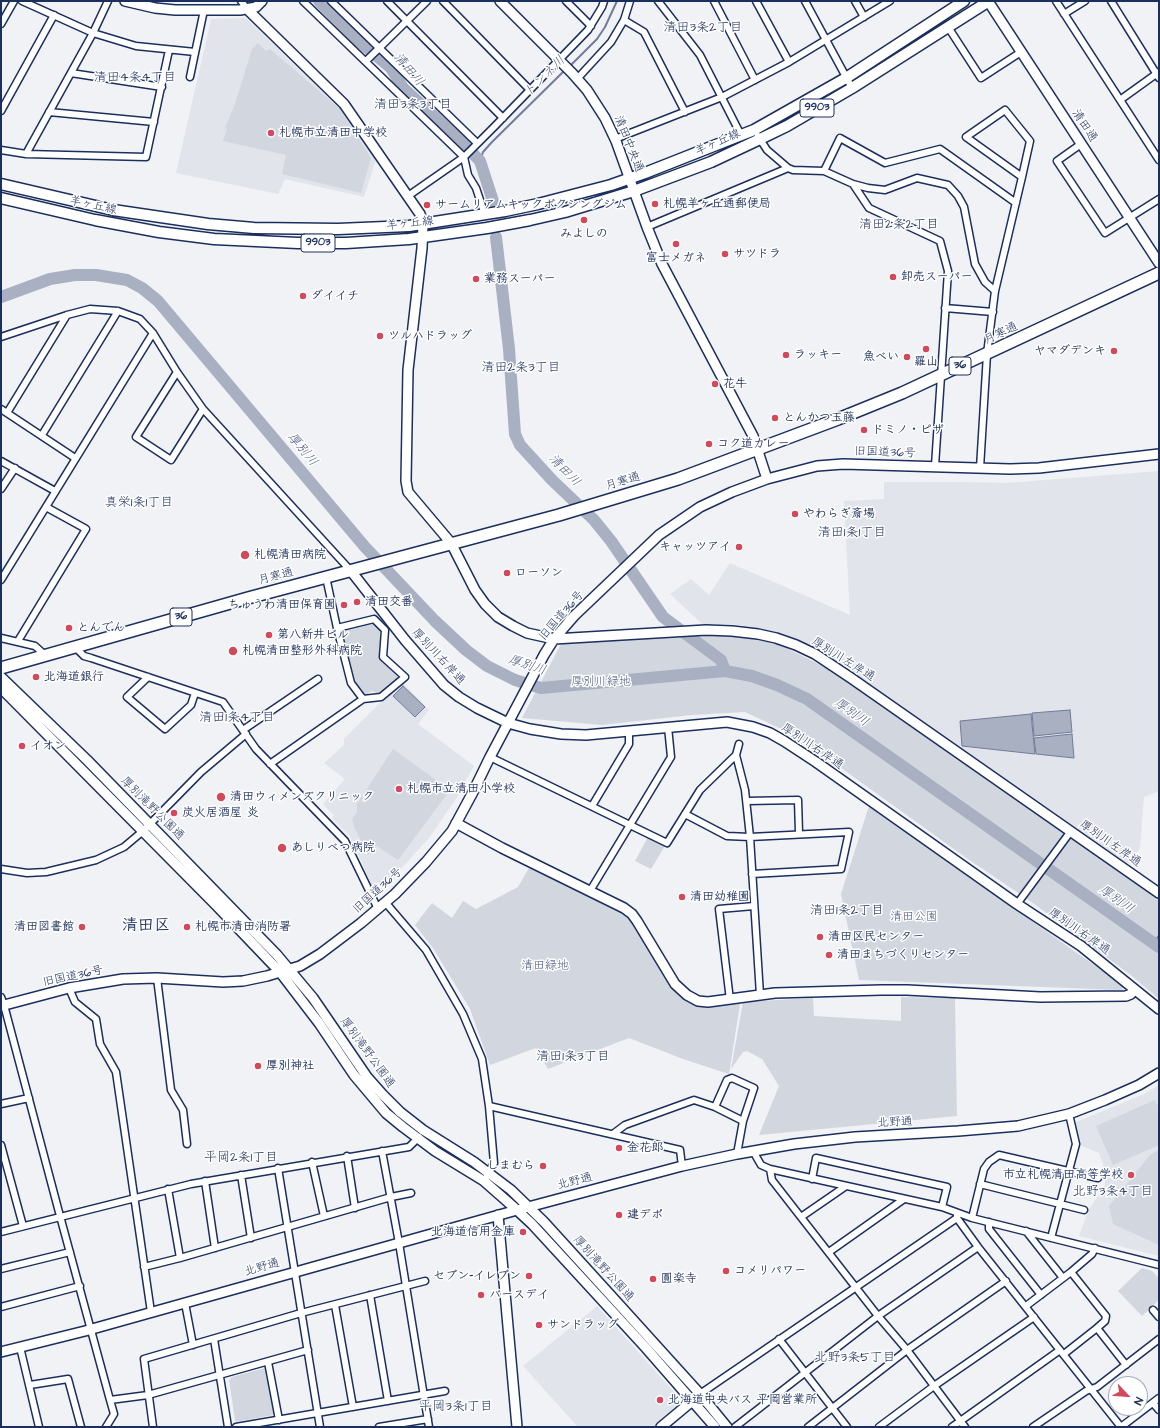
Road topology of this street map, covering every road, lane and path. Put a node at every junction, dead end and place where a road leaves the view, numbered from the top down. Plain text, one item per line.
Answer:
1 (14, 1) edge
2 (22, 1) edge
3 (108, 1) edge
4 (241, 1) edge
5 (262, 1) edge
6 (303, 1) edge
7 (331, 1) edge
8 (388, 1) edge
9 (427, 1) edge
10 (443, 1) edge
11 (500, 1) edge
12 (566, 1) edge
13 (604, 1) edge
14 (630, 1) edge
15 (658, 1) edge
16 (668, 1) edge
17 (714, 1) edge
18 (804, 1) edge
19 (855, 1) edge
20 (890, 1) edge
21 (964, 1) edge
22 (988, 1) edge
23 (1056, 1) edge
24 (1085, 1) edge
25 (1111, 1) edge
26 (128, 2) edge
27 (758, 2) edge
28 (663, 8) junction
29 (204, 10) junction
30 (248, 10) junction
31 (1064, 14) junction
32 (54, 15) junction
33 (864, 17) junction
34 (624, 20) junction
35 (407, 21) junction
36 (1, 24) edge
37 (591, 26) junction
38 (948, 27) junction
39 (93, 32) junction
40 (825, 40) junction
41 (378, 49) junction
42 (169, 50) junction
43 (195, 52) junction
44 (1021, 52) junction
45 (368, 59) junction
46 (561, 62) junction
47 (789, 62) junction
48 (71, 73) junction
49 (1158, 74) edge
50 (575, 76) junction
51 (190, 77) dead end
52 (846, 78) junction
53 (755, 80) junction
54 (162, 87) junction
55 (852, 88) junction
56 (530, 90) junction
57 (722, 97) junction
58 (1120, 100) junction
59 (1, 111) edge
60 (49, 112) junction
61 (685, 112) junction
62 (503, 118) junction
63 (154, 122) junction
64 (757, 134) junction
65 (741, 135) junction
66 (615, 139) junction
67 (1081, 144) junction
68 (475, 145) junction
69 (1, 150) edge
70 (26, 154) junction
71 (465, 155) junction
72 (1159, 160) edge
73 (788, 168) junction
74 (824, 170) junction
75 (1022, 177) junction
76 (630, 178) junction
77 (1, 184) edge
78 (853, 184) junction
79 (634, 191) junction
80 (408, 196) junction
81 (1, 198) edge
82 (1159, 199) edge
83 (1016, 204) junction
84 (485, 215) junction
85 (1129, 217) junction
86 (423, 224) junction
87 (647, 227) junction
88 (423, 237) junction
89 (1159, 263) edge
90 (1159, 273) edge
91 (995, 291) junction
92 (945, 308) junction
93 (118, 311) junction
94 (993, 312) junction
95 (67, 315) junction
96 (153, 333) junction
97 (1, 337) edge
98 (987, 354) junction
99 (177, 372) junction
100 (940, 375) junction
101 (1, 409) edge
102 (203, 409) junction
103 (7, 413) junction
104 (42, 435) junction
105 (757, 450) junction
106 (1159, 454) edge
107 (76, 458) junction
108 (1, 461) edge
109 (934, 466) junction
110 (15, 468) junction
111 (980, 468) junction
112 (768, 479) junction
113 (1, 489) edge
114 (56, 491) junction
115 (46, 507) junction
116 (451, 543) junction
117 (356, 570) junction
118 (326, 577) junction
119 (1, 580) edge
120 (338, 628) junction
121 (1, 638) edge
122 (554, 639) junction
123 (18, 641) junction
124 (75, 647) junction
125 (45, 655) junction
126 (1, 668) edge
127 (1, 677) edge
128 (148, 677) junction
129 (318, 679) dead end
130 (1, 688) edge
131 (195, 693) junction
132 (362, 699) junction
133 (508, 723) junction
134 (668, 727) junction
135 (629, 731) junction
136 (245, 732) junction
137 (738, 744) dead end
138 (80, 753) junction
139 (736, 755) junction
140 (490, 757) junction
141 (73, 761) junction
142 (270, 764) junction
143 (747, 801) junction
144 (592, 806) junction
145 (685, 814) junction
146 (456, 823) junction
147 (149, 824) junction
148 (629, 825) junction
149 (143, 831) junction
150 (1071, 831) junction
151 (799, 833) junction
152 (750, 837) junction
153 (1, 868) edge
154 (752, 874) junction
155 (590, 890) junction
156 (1159, 893) edge
157 (385, 902) junction
158 (1017, 904) junction
159 (754, 906) junction
160 (378, 909) junction
161 (290, 969) junction
162 (280, 972) junction
163 (157, 978) junction
164 (69, 988) junction
165 (1134, 989) junction
166 (760, 995) junction
167 (730, 1000) junction
168 (2, 1003) edge
169 (1159, 1009) edge
170 (1159, 1073) edge
171 (29, 1098) junction
172 (1, 1104) edge
173 (489, 1106) junction
174 (715, 1107) junction
175 (1069, 1114) junction
176 (743, 1121) junction
177 (423, 1130) junction
178 (613, 1134) junction
179 (418, 1138) junction
180 (1, 1144) edge
181 (187, 1144) dead end
182 (754, 1151) junction
183 (382, 1152) junction
184 (737, 1154) junction
185 (347, 1156) junction
186 (312, 1162) junction
187 (682, 1166) junction
188 (278, 1168) junction
189 (770, 1170) junction
190 (1068, 1171) junction
191 (489, 1172) junction
192 (241, 1175) junction
193 (1098, 1178) dead end
194 (812, 1179) junction
195 (205, 1181) junction
196 (484, 1181) junction
197 (980, 1184) junction
198 (846, 1186) junction
199 (168, 1189) junction
200 (411, 1193) dead end
201 (391, 1197) junction
202 (134, 1198) junction
203 (904, 1199) junction
204 (1060, 1204) junction
205 (528, 1206) junction
206 (942, 1207) junction
207 (356, 1208) junction
208 (517, 1210) junction
209 (1084, 1210) dead end
210 (498, 1215) junction
211 (60, 1216) junction
212 (324, 1216) junction
213 (801, 1216) junction
214 (957, 1216) junction
215 (972, 1218) junction
216 (989, 1222) junction
217 (23, 1226) junction
218 (287, 1226) junction
219 (1026, 1231) junction
220 (1, 1232) edge
221 (250, 1238) junction
222 (1051, 1238) junction
223 (399, 1243) junction
224 (978, 1247) junction
225 (215, 1248) junction
226 (1094, 1248) junction
227 (70, 1252) junction
228 (828, 1252) junction
229 (180, 1258) junction
230 (1159, 1265) edge
231 (144, 1267) junction
232 (1, 1269) edge
233 (294, 1272) junction
234 (1071, 1272) junction
235 (1063, 1278) junction
236 (425, 1281) dead end
237 (1006, 1281) junction
238 (80, 1286) junction
239 (406, 1286) junction
240 (856, 1287) junction
241 (370, 1295) junction
242 (1041, 1295) junction
243 (185, 1303) junction
244 (335, 1305) junction
245 (1026, 1306) junction
246 (1, 1307) edge
247 (1153, 1310) dead end
248 (151, 1312) junction
249 (301, 1313) junction
250 (878, 1316) junction
251 (1034, 1317) junction
252 (1159, 1317) edge
253 (1097, 1328) junction
254 (92, 1329) junction
255 (214, 1339) junction
256 (779, 1339) junction
257 (1159, 1339) edge
258 (193, 1345) junction
259 (20, 1347) junction
260 (308, 1350) junction
261 (907, 1350) junction
262 (1, 1352) edge
263 (1062, 1352) junction
264 (268, 1362) junction
265 (673, 1365) junction
266 (1126, 1365) junction
267 (666, 1371) junction
268 (805, 1373) junction
269 (220, 1375) junction
270 (30, 1385) junction
271 (934, 1386) junction
272 (1091, 1389) junction
273 (445, 1392) dead end
274 (424, 1394) junction
275 (700, 1394) junction
276 (148, 1395) junction
277 (1159, 1398) edge
278 (110, 1400) junction
279 (388, 1401) junction
280 (692, 1401) junction
281 (1153, 1403) junction
282 (353, 1407) junction
283 (832, 1408) junction
284 (1159, 1410) edge
285 (318, 1412) junction
286 (428, 1419) junction
287 (278, 1420) junction
288 (960, 1421) junction
289 (1119, 1426) edge
290 (38, 1427) edge
291 (81, 1427) edge
292 (106, 1427) edge
293 (153, 1427) edge
294 (228, 1427) edge
295 (236, 1427) edge
296 (320, 1427) edge
297 (379, 1427) edge
298 (429, 1427) edge
299 (517, 1427) edge
300 (661, 1427) edge
301 (715, 1427) edge
302 (727, 1427) edge
303 (735, 1427) edge
304 (808, 1427) edge
305 (847, 1427) edge
306 (879, 1427) edge
307 (952, 1427) edge
308 (965, 1427) edge
309 (1033, 1427) edge

1 - 36 street
2 - 32 street
3 - 39 street
4 - 30 street
5 - 30 street
6 - 45 street
7 - 41 street
8 - 35 street
9 - 35 street
10 - 56 street
11 - 46 street, 清田中央通
12 - 37 street
13 - 37 street
14 - 34 street
15 - 28 street
16 - 28 street
17 - 53 street
18 - 40 street
19 - 33 street
20 - 33 street
21 - 52 main road, 羊ヶ丘線 / 9903
22 - 38 main road, 羊ヶ丘線 / 9903
22 - 44 street, 清田通
23 - 31 street
24 - 31 street
25 - 49 street
26 - 29 street
27 - 47 street
28 - 57 street
29 - 30 street
29 - 43 street
30 - 80 street
31 - 58 street
32 - 39 street
32 - 59 street
33 - 40 street
34 - 50 street
34 - 61 street
35 - 41 street
35 - 62 street
37 - 46 street
38 - 44 street
38 - 55 main road, 羊ヶ丘線 / 9903
39 - 42 street
39 - 48 street
40 - 47 street
40 - 52 street
41 - 45 street
41 - 68 street
42 - 43 street
42 - 54 street
43 - 51 street
44 - 67 street, 清田通
45 - 71 street
46 - 50 street, 清田中央通
46 - 56 street
47 - 53 street
48 - 54 street
48 - 60 street
49 - 58 street
50 - 66 street, 清田中央通
52 - 55 street
52 - 64 main road, 羊ヶ丘線 / 9903
53 - 57 street
54 - 63 street
55 - 64 main road, 羊ヶ丘線 / 9903
56 - 62 street
57 - 61 street
57 - 65 street
58 - 72 street
60 - 63 street
60 - 70 street
61 - 66 street
62 - 68 street
63 - 70 street
64 - 65 main road, 羊ヶ丘線 / 9903
64 - 73 street
64 - 79 main road, 羊ヶ丘線 / 9903
65 - 76 main road, 羊ヶ丘線 / 9903
66 - 76 street, 清田中央通
67 - 85 street, 清田通
67 - 85 street
68 - 71 street
69 - 70 street
71 - 80 street
71 - 84 street
73 - 74 street
73 - 87 street
74 - 78 street
74 - 83 street
75 - 75 street
75 - 83 street
76 - 79 street, 清田中央通
76 - 84 main road, 羊ヶ丘線 / 9903
77 - 86 main road, 羊ヶ丘線 / 9903
78 - 91 street
78 - 92 street
79 - 87 street, 清田中央通
79 - 88 main road, 羊ヶ丘線 / 9903
80 - 86 street
81 - 88 main road, 羊ヶ丘線 / 9903
82 - 85 street
83 - 91 street
84 - 86 main road, 羊ヶ丘線 / 9903
85 - 89 street, 清田通
86 - 88 street, 厚別川左岸通
87 - 105 street, 清田中央通
88 - 116 street, 厚別川左岸通
90 - 98 highway, 月寒通 / 36
91 - 94 street
92 - 94 street
92 - 100 street
93 - 95 street
93 - 96 street
93 - 104 street
94 - 98 street
95 - 97 street
95 - 103 street
96 - 99 street
96 - 107 street
98 - 100 highway, 月寒通 / 36
98 - 111 street
99 - 102 street
99 - 102 street
100 - 105 highway, 月寒通 / 36
100 - 109 street
101 - 103 street
102 - 117 street
103 - 104 street
104 - 107 street
105 - 112 street, 清田中央通
105 - 116 highway, 月寒通 / 36
106 - 111 street, 旧国道36号
107 - 114 street
108 - 110 street
109 - 111 street, 旧国道36号
109 - 112 street, 旧国道36号
110 - 113 street
110 - 114 street
112 - 122 street, 旧国道36号
114 - 115 street
115 - 119 street
115 - 123 street
116 - 117 highway, 月寒通 / 36
116 - 122 street, 厚別川左岸通
117 - 118 highway, 月寒通 / 36
117 - 133 street, 厚別川右岸通
118 - 120 street
118 - 124 highway, 月寒通 / 36
120 - 132 street
120 - 132 street
121 - 123 street
122 - 133 street, 旧国道36号
122 - 150 street, 厚別川左岸通
123 - 125 street
124 - 125 highway, 月寒通 / 36
124 - 128 street
125 - 126 highway, 月寒通 / 36
127 - 138 street, 厚別滝野公園通
128 - 131 street
128 - 131 street
129 - 136 street
130 - 141 street, 厚別滝野公園通
131 - 136 street
132 - 142 street
133 - 135 street, 厚別川右岸通
133 - 140 street, 旧国道36号
134 - 135 street, 厚別川右岸通
134 - 148 street
134 - 158 street, 厚別川右岸通
135 - 144 street
136 - 142 street
136 - 147 street
137 - 139 street
138 - 141 street
138 - 147 street, 厚別滝野公園通
139 - 143 street
139 - 145 street
140 - 144 street
140 - 146 street, 旧国道36号
141 - 149 street, 厚別滝野公園通
142 - 160 street
143 - 151 street
143 - 152 street
144 - 148 street
145 - 148 street
145 - 152 street
146 - 155 street
146 - 157 street, 旧国道36号
147 - 149 street
147 - 161 street, 厚別滝野公園通
148 - 155 street
149 - 153 street
149 - 162 street, 厚別滝野公園通
150 - 156 street, 厚別川左岸通
150 - 158 street
151 - 152 street
151 - 154 street
152 - 154 street
154 - 159 street
155 - 167 street
157 - 160 street, 旧国道36号
157 - 173 street
158 - 165 street, 厚別川右岸通
159 - 166 street
159 - 167 street
160 - 161 street, 旧国道36号
161 - 162 street, 旧国道36号
161 - 177 street, 厚別滝野公園通
162 - 163 street, 旧国道36号
162 - 179 street, 厚別滝野公園通
163 - 164 street, 旧国道36号
163 - 181 street
164 - 168 street, 旧国道36号
164 - 202 street
165 - 166 street
165 - 169 street, 厚別川右岸通
166 - 167 street
168 - 171 street
170 - 175 street, 北野通
171 - 172 street
171 - 211 street
173 - 178 street
173 - 191 street
174 - 176 street
174 - 176 street
174 - 178 street
175 - 182 street, 北野通
175 - 190 street
176 - 184 street
177 - 179 street
177 - 191 street, 厚別滝野公園通
178 - 187 street
179 - 183 street
179 - 196 street, 厚別滝野公園通
180 - 217 street
182 - 184 street, 北野通
182 - 189 street
183 - 185 street
183 - 201 street
184 - 187 street, 北野通
185 - 186 street
185 - 207 street
186 - 188 street
186 - 212 street
187 - 205 street, 北野通
188 - 192 street
188 - 218 street
189 - 194 street
189 - 213 street
190 - 193 street
190 - 197 street
190 - 204 street
191 - 196 street
191 - 205 street, 厚別滝野公園通
192 - 195 street
192 - 221 street
194 - 198 street
194 - 206 street
195 - 199 street
195 - 225 street
196 - 208 street, 厚別滝野公園通
197 - 204 street
197 - 215 street
198 - 203 street
198 - 213 street
199 - 202 street
199 - 229 street
200 - 201 street
201 - 207 street
201 - 223 street
202 - 211 street
202 - 231 street
203 - 206 street
203 - 228 street
204 - 209 street
204 - 222 street
205 - 208 street, 北野通
205 - 265 street, 厚別滝野公園通
206 - 214 street
207 - 212 street
208 - 210 street, 北野通
208 - 267 street, 厚別滝野公園通
210 - 223 street, 北野通
210 - 299 street
211 - 217 street
211 - 227 street
212 - 218 street
213 - 228 street
214 - 215 street
214 - 224 street
214 - 240 street
215 - 216 street
216 - 219 street
216 - 242 street
217 - 220 street
218 - 221 street
218 - 233 street
219 - 222 street
219 - 235 street
221 - 225 street
222 - 226 street
223 - 233 street, 北野通
223 - 239 street
224 - 237 street
224 - 250 street
225 - 229 street
226 - 230 street
226 - 234 street
227 - 232 street
227 - 238 street
228 - 240 street
229 - 231 street
231 - 248 street
233 - 243 street, 北野通
233 - 249 street
234 - 235 street
234 - 253 street
235 - 242 street
236 - 239 street
237 - 245 street
237 - 261 street
238 - 246 street
238 - 254 street
239 - 241 street
239 - 274 street
240 - 250 street
240 - 256 street
241 - 244 street
241 - 279 street
242 - 245 street
243 - 248 street, 北野通
243 - 258 street
244 - 249 street
244 - 282 street
245 - 251 street
247 - 252 street
248 - 254 street, 北野通
249 - 255 street
249 - 260 street
250 - 261 street
250 - 268 street
251 - 263 street
251 - 271 street
253 - 263 street
253 - 266 street
254 - 259 street, 北野通
254 - 278 street
255 - 258 street
255 - 269 street
256 - 268 street
256 - 275 street
257 - 266 street
258 - 276 street
259 - 262 street, 北野通
259 - 270 street
260 - 264 street
260 - 285 street
261 - 271 street
261 - 283 street
263 - 272 street
263 - 288 street
264 - 269 street
264 - 287 street
265 - 267 street
265 - 275 street, 厚別滝野公園通
266 - 272 street
267 - 280 street, 厚別滝野公園通
268 - 283 street
268 - 303 street
269 - 276 street
269 - 294 street
270 - 290 street
270 - 291 street
271 - 288 street
271 - 306 street
272 - 289 street
272 - 309 street
273 - 274 street
274 - 279 street
274 - 286 street
275 - 280 street
275 - 302 street, 厚別滝野公園通
276 - 278 street
276 - 293 street
277 - 281 street
278 - 292 street
279 - 282 street
280 - 300 street
280 - 301 street, 厚別滝野公園通
281 - 284 street
281 - 289 street
282 - 285 street
283 - 304 street
283 - 305 street
285 - 287 street
285 - 296 street
286 - 297 street
286 - 298 street
287 - 295 street
288 - 307 street
288 - 308 street

